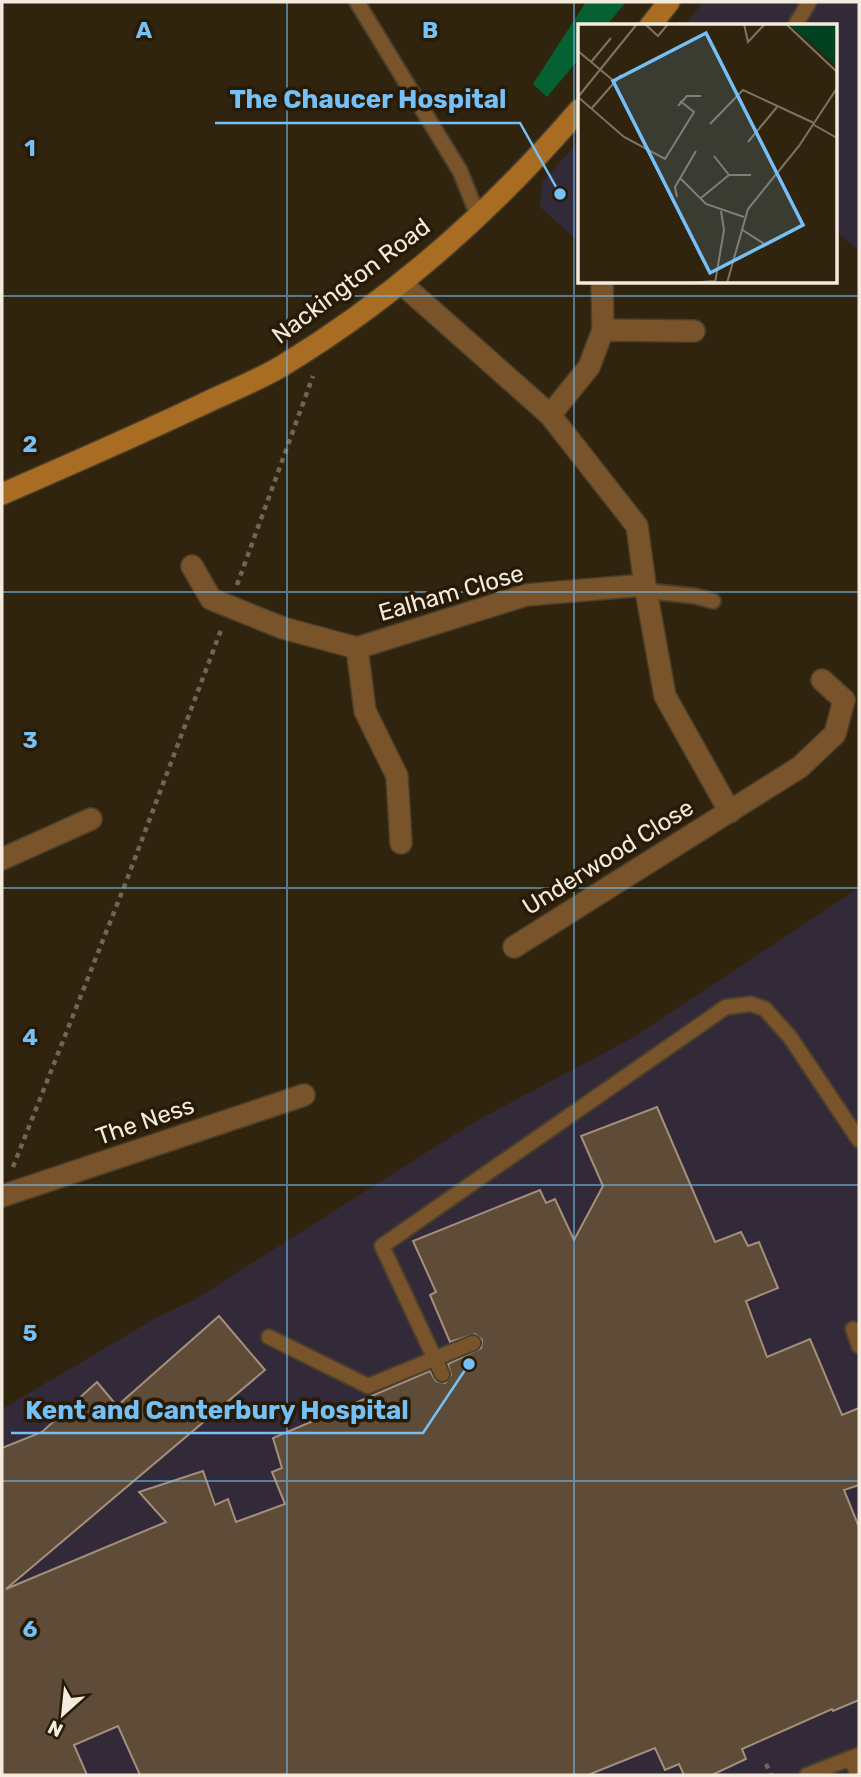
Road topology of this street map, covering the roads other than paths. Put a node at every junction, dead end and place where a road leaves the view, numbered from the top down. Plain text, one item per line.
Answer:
1 (357, 2) edge
2 (669, 2) edge
3 (809, 2) edge
4 (798, 21) edge
5 (652, 24) edge
6 (578, 111) edge
7 (478, 216) junction
8 (401, 283) junction
9 (602, 284) edge
10 (603, 330) junction
11 (694, 331) dead end
12 (550, 415) junction
13 (2, 494) edge
14 (192, 566) dead end
15 (645, 588) junction
16 (713, 601) dead end
17 (357, 648) junction
18 (821, 680) dead end
19 (730, 812) junction
20 (91, 819) dead end
21 (401, 843) dead end
22 (2, 859) edge
23 (514, 947) dead end
24 (304, 1095) dead end
25 (859, 1140) edge
26 (2, 1196) edge
27 (853, 1329) dead end
28 (268, 1337) dead end
29 (473, 1343) dead end
30 (859, 1346) edge
31 (435, 1358) junction
32 (442, 1374) dead end
33 (855, 1757) edge
34 (807, 1775) edge
35 (858, 1775) edge

1 - 7 lane
2 - 5 main road
3 - 4 lane
6 - 7 main road, Nackington Road
7 - 8 main road, Nackington Road
8 - 12 street, Underwood Close
8 - 13 main road, Nackington Road
9 - 10 street
10 - 11 street
10 - 12 street
12 - 15 street, Underwood Close
14 - 17 street, Ealham Close
15 - 16 lane
15 - 17 street, Ealham Close
15 - 19 street, Underwood Close
17 - 21 street, Ealham Close
18 - 19 street, Underwood Close
19 - 23 street, Underwood Close
20 - 22 street
24 - 26 street, The Ness
25 - 31 lane
27 - 30 lane
28 - 31 lane
29 - 31 lane
31 - 32 lane
33 - 34 lane
33 - 35 lane

